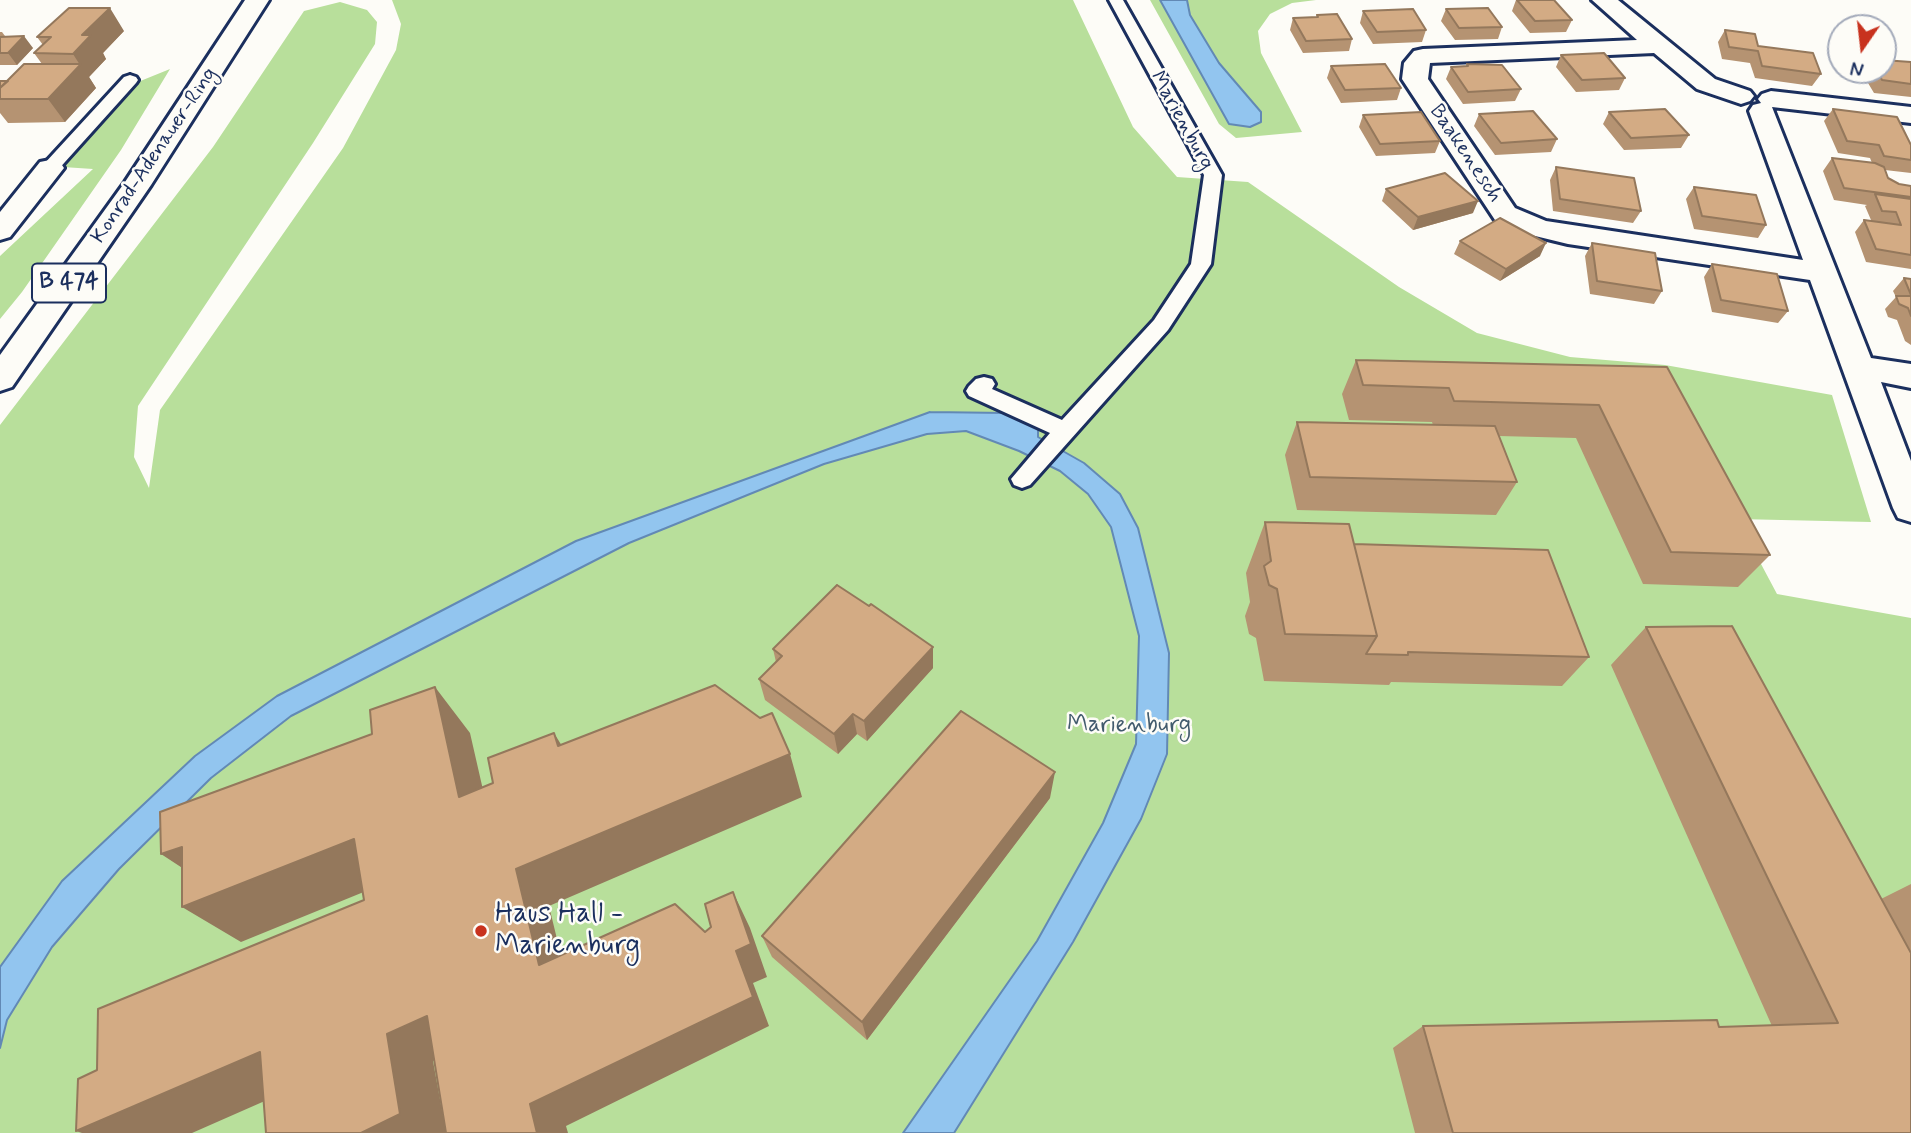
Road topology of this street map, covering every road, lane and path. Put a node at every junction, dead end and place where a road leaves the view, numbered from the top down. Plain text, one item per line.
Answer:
1 (257, 0) edge
2 (1116, 0) edge
3 (1604, 0) edge
4 (1659, 46) junction
5 (131, 80) dead end
6 (1758, 102) junction
7 (1911, 115) edge
8 (50, 168) joint
9 (0, 232) edge
10 (1822, 272) junction
11 (1857, 367) junction
12 (1911, 376) edge
13 (0, 379) edge
14 (984, 384) dead end
15 (1060, 437) junction
16 (1022, 479) dead end
17 (1911, 508) edge

1 - 13 street, Konrad-Adenauer-Ring / B 474
2 - 15 lane, Marienburg
3 - 4 street
4 - 6 street
4 - 10 street, Baakenesch
5 - 8 lane
6 - 7 street
6 - 10 street
8 - 9 street
10 - 11 street
11 - 12 street
11 - 17 street
14 - 15 lane
15 - 16 lane, Marienburg

